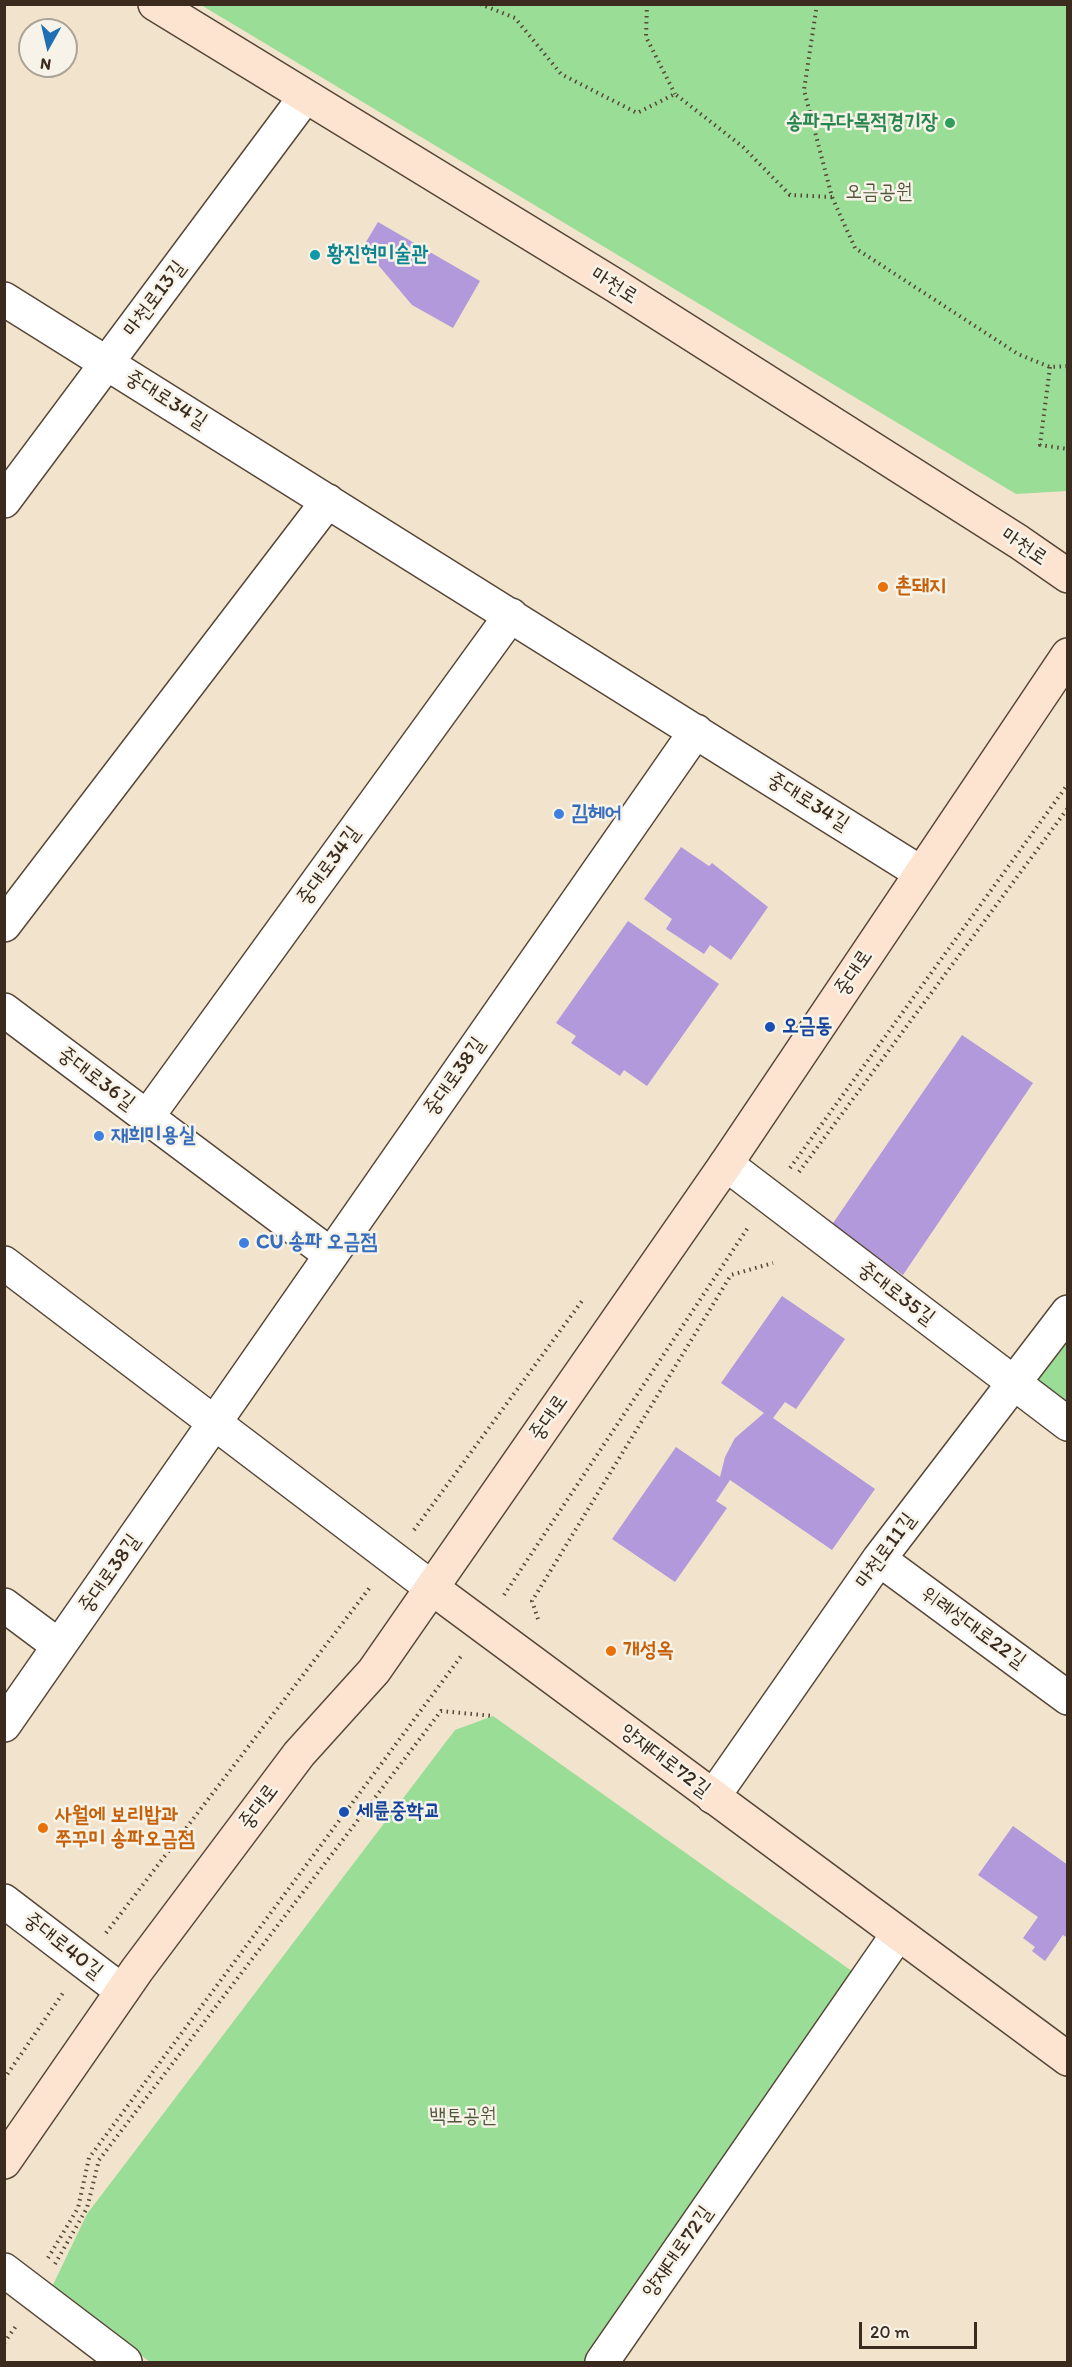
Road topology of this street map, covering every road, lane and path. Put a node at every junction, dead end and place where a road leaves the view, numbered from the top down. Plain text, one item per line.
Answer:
1 (155, 4) edge
2 (480, 4) edge
3 (647, 4) edge
4 (817, 4) edge
5 (675, 94) junction
6 (305, 97) junction
7 (832, 197) junction
8 (4, 299) edge
9 (107, 363) junction
10 (1068, 366) edge
11 (1050, 367) junction
12 (1068, 449) edge
13 (4, 501) edge
14 (328, 501) junction
15 (1068, 576) edge
16 (511, 615) junction
17 (1068, 655) edge
18 (696, 731) junction
19 (1068, 784) edge
20 (1068, 808) edge
21 (921, 873) junction
22 (4, 925) edge
23 (4, 1010) edge
24 (147, 1117) junction
25 (726, 1164) junction
26 (798, 1173) dead end
27 (769, 1197) junction
28 (331, 1256) junction
29 (4, 1263) edge
30 (773, 1263) dead end
31 (583, 1300) dead end
32 (1068, 1312) edge
33 (1013, 1383) junction
34 (216, 1424) junction
35 (1068, 1424) edge
36 (393, 1558) junction
37 (879, 1559) junction
38 (432, 1588) junction
39 (4, 1605) edge
40 (483, 1626) junction
41 (541, 1629) dead end
42 (59, 1646) junction
43 (1068, 1698) edge
44 (493, 1716) dead end
45 (4, 1725) edge
46 (713, 1797) junction
47 (4, 1901) edge
48 (898, 1934) junction
49 (84, 1962) junction
50 (122, 1991) junction
51 (1068, 2059) edge
52 (4, 2079) edge
53 (4, 2162) edge
54 (24, 2285) edge
55 (4, 2343) edge
56 (125, 2362) edge
57 (602, 2362) edge

1 - 6 street, 마천로
2 - 5 path
3 - 5 path
4 - 7 path
5 - 7 path
6 - 9 street, 마천로13길
6 - 15 street, 마천로
7 - 11 path
8 - 9 street, 중대로34길
9 - 13 street, 마천로13길
9 - 14 street, 중대로34길
10 - 11 path
11 - 12 path
14 - 16 street, 중대로34길
14 - 22 street
16 - 18 street, 중대로34길
16 - 24 street, 중대로34길
17 - 21 street, 중대로
18 - 21 street, 중대로34길
18 - 28 street, 중대로38길
19 - 27 path
20 - 26 path
21 - 25 street, 중대로
23 - 24 street, 중대로36길
24 - 28 street, 중대로36길
25 - 27 street, 중대로35길
25 - 38 street, 중대로
27 - 33 street, 중대로35길
27 - 40 path
28 - 34 street, 중대로38길
29 - 34 street
30 - 41 path
31 - 36 path
32 - 33 street, 마천로11길
33 - 35 street, 중대로35길
33 - 37 street, 마천로11길
34 - 36 street
34 - 42 street, 중대로38길
36 - 38 street
36 - 49 path
37 - 43 street, 위례성대로22길
37 - 46 street, 마천로11길
38 - 40 street, 양재대로72길
38 - 50 street, 중대로
39 - 42 street
40 - 46 street, 양재대로72길
40 - 54 path
42 - 45 street, 중대로38길
44 - 54 path
46 - 48 street, 양재대로72길
47 - 49 street, 중대로40길
48 - 51 street, 양재대로72길
48 - 57 street, 양재대로72길
49 - 50 street, 중대로40길
49 - 52 path
50 - 53 street, 중대로
54 - 55 path
54 - 56 street

